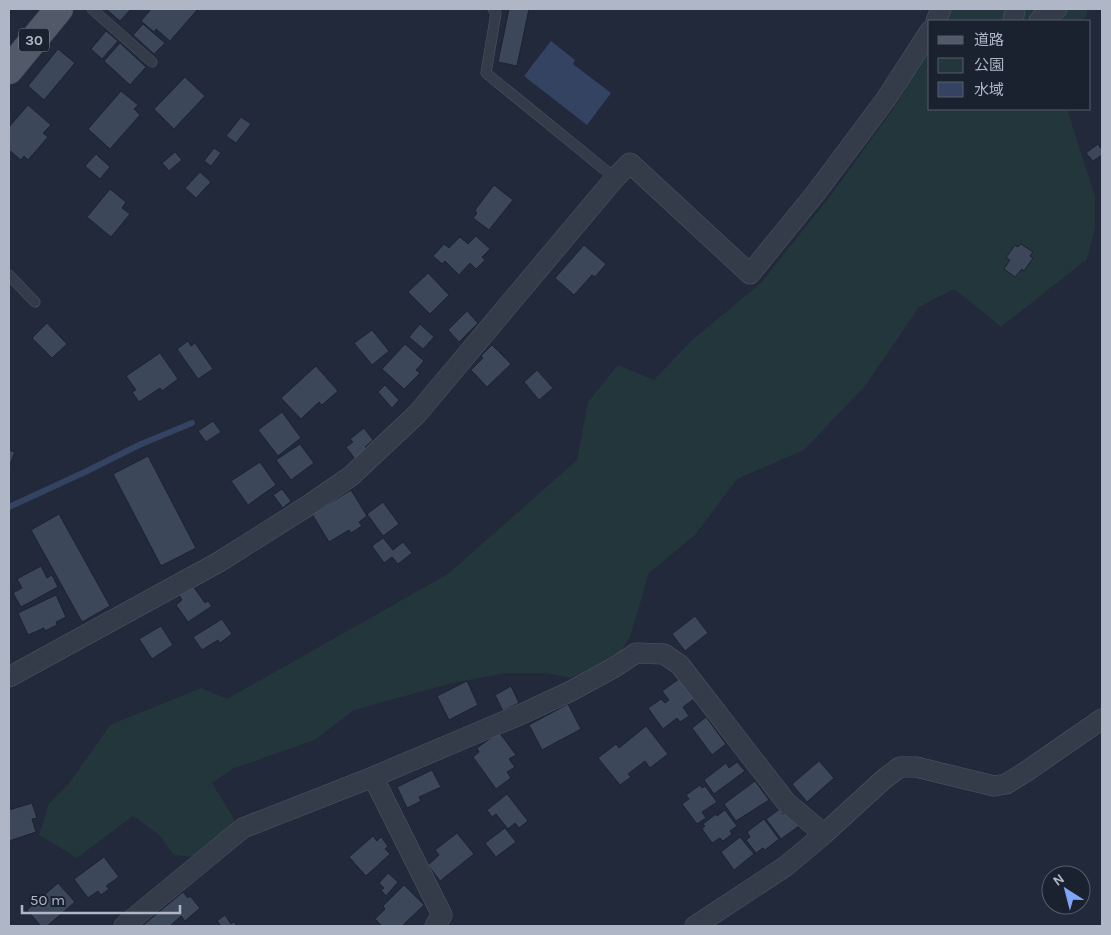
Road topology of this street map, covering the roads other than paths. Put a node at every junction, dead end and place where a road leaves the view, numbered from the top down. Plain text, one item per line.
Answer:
1 (59, 9) edge
2 (92, 9) edge
3 (493, 9) edge
4 (1057, 9) edge
5 (1040, 20) edge
6 (928, 34) edge
7 (152, 62) dead end
8 (9, 70) edge
9 (615, 178) junction
10 (9, 275) edge
11 (34, 302) dead end
12 (9, 677) edge
13 (1102, 719) edge
14 (373, 777) junction
15 (824, 834) junction
16 (124, 926) edge
17 (435, 926) edge
18 (695, 926) edge

1 - 8 main road, 30
2 - 7 lane
3 - 9 lane
4 - 5 street
6 - 9 street
9 - 12 street
10 - 11 lane
13 - 15 street
14 - 15 street
14 - 16 street
14 - 17 street
15 - 18 street

